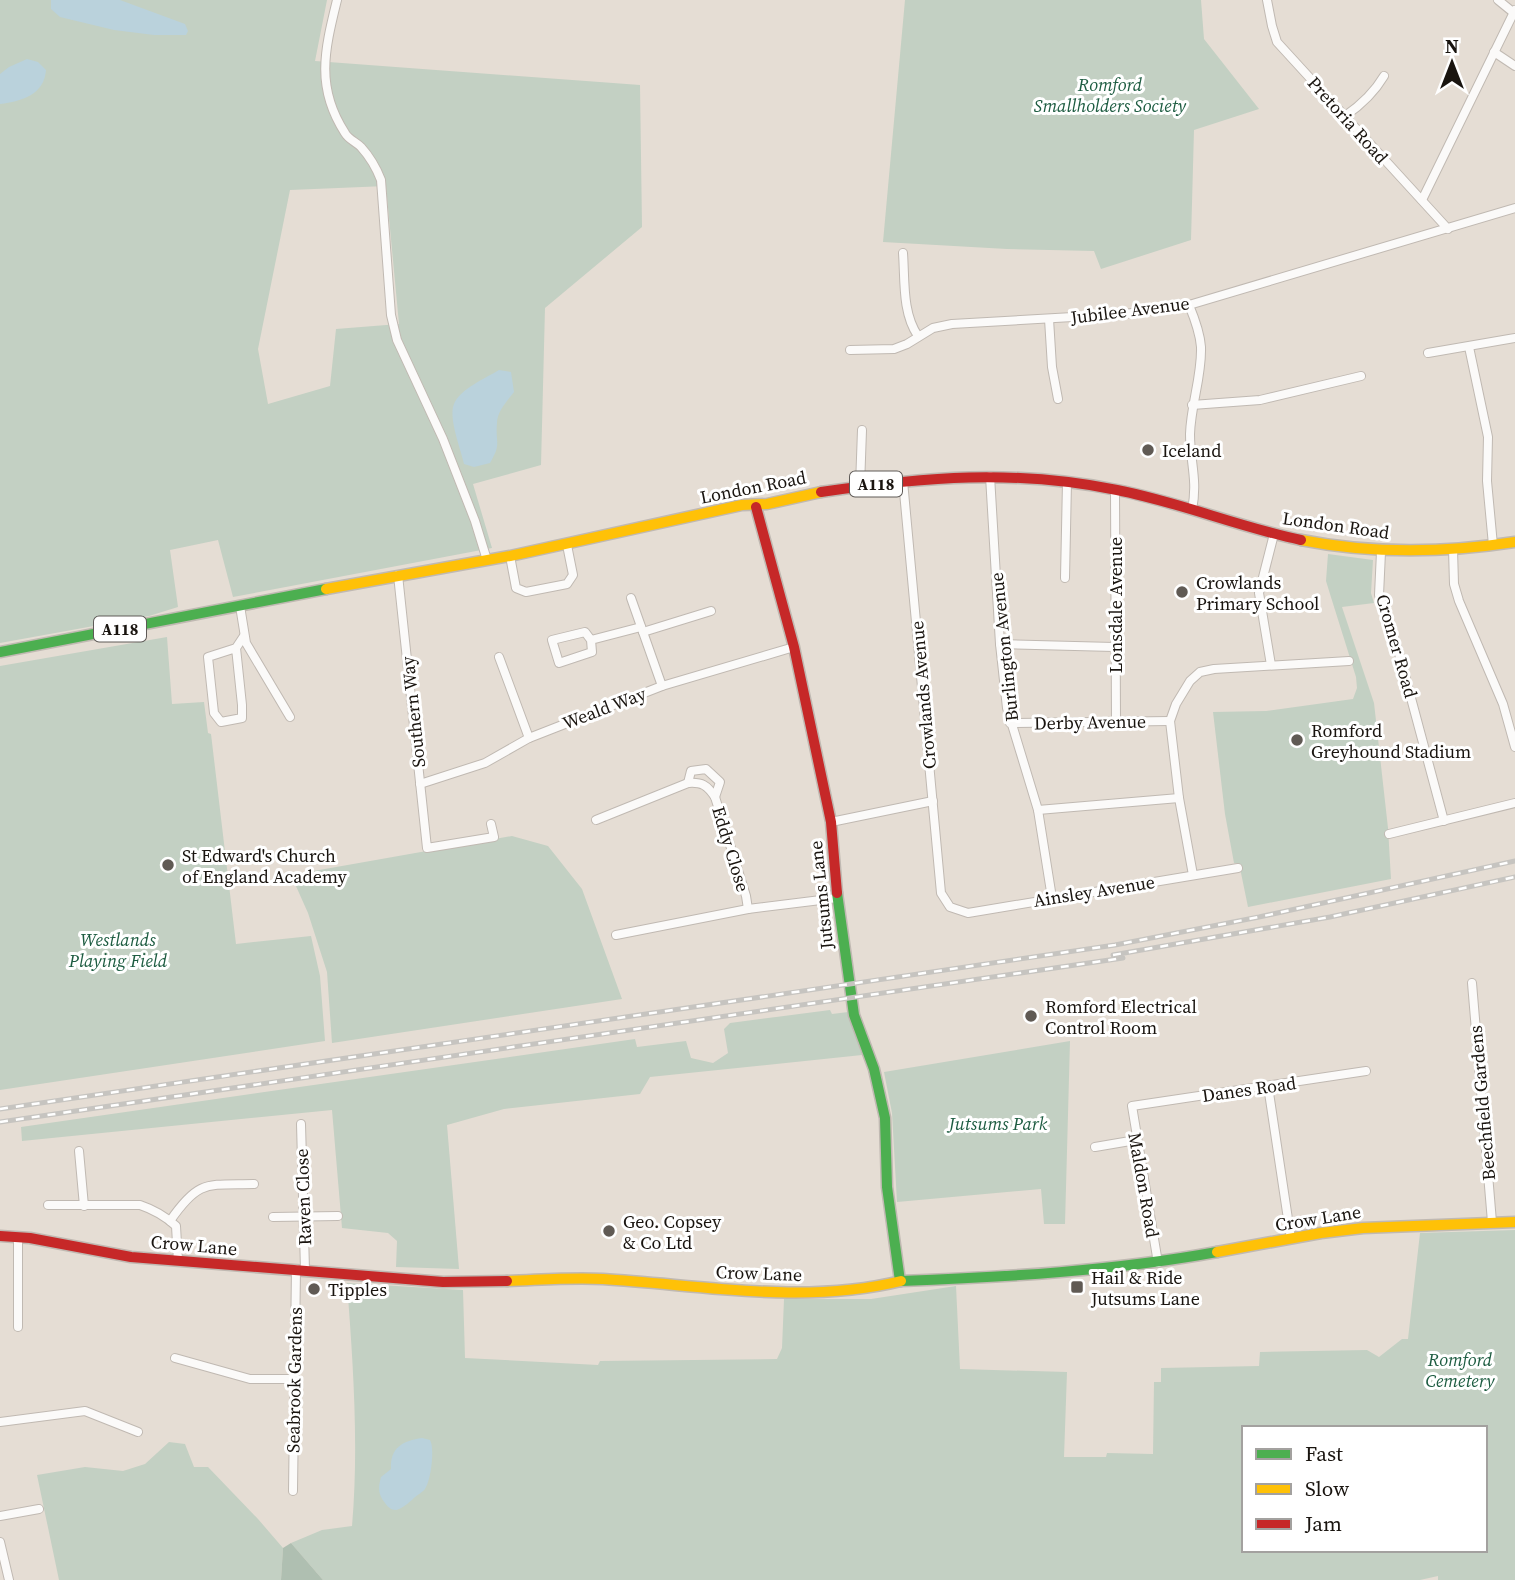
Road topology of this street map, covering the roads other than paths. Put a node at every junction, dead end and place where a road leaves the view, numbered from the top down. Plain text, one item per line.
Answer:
1 (337, 0) edge
2 (1267, 0) edge
3 (1498, 0) edge
4 (1515, 12) edge
5 (1494, 52) junction
6 (1515, 66) edge
7 (1384, 76) dead end
8 (1345, 116) junction
9 (1422, 200) junction
10 (1515, 208) edge
11 (1448, 229) junction
12 (904, 253) dead end
13 (1189, 305) junction
14 (1049, 318) junction
15 (918, 336) junction
16 (1515, 338) edge
17 (1469, 347) junction
18 (850, 350) dead end
19 (1428, 353) dead end
20 (1361, 376) dead end
21 (1058, 399) dead end
22 (1192, 405) junction
23 (862, 430) dead end
24 (990, 476) junction
25 (903, 481) junction
26 (1066, 482) junction
27 (860, 486) junction
28 (1115, 489) junction
29 (755, 507) junction
30 (1192, 510) junction
31 (1274, 534) junction
32 (1515, 541) edge
33 (567, 545) junction
34 (1493, 545) junction
35 (1453, 549) junction
36 (1381, 552) junction
37 (510, 556) junction
38 (487, 561) junction
39 (398, 575) junction
40 (1065, 578) dead end
41 (631, 598) dead end
42 (240, 606) junction
43 (711, 611) dead end
44 (642, 629) junction
45 (244, 636) junction
46 (591, 640) junction
47 (1000, 644) junction
48 (794, 647) junction
49 (1114, 647) junction
50 (236, 648) junction
51 (0, 652) edge
52 (499, 657) dead end
53 (1349, 661) dead end
54 (1271, 665) junction
55 (662, 686) junction
56 (290, 717) dead end
57 (1170, 721) junction
58 (1116, 722) junction
59 (1010, 723) junction
60 (529, 738) junction
61 (1515, 747) edge
62 (688, 783) junction
63 (421, 784) junction
64 (715, 797) junction
65 (1179, 798) junction
66 (933, 801) junction
67 (1515, 803) edge
68 (1038, 810) junction
69 (596, 820) dead end
70 (1444, 821) junction
71 (831, 822) junction
72 (491, 824) dead end
73 (1389, 834) dead end
74 (1238, 868) dead end
75 (1193, 875) junction
76 (837, 898) junction
77 (1052, 898) junction
78 (950, 907) joint
79 (748, 909) junction
80 (616, 935) dead end
81 (1472, 984) dead end
82 (1366, 1071) dead end
83 (1268, 1086) junction
84 (1132, 1106) joint
85 (301, 1124) dead end
86 (1136, 1140) junction
87 (1095, 1147) dead end
88 (79, 1151) dead end
89 (254, 1184) dead end
90 (48, 1205) dead end
91 (84, 1206) junction
92 (303, 1216) junction
93 (338, 1216) dead end
94 (273, 1217) dead end
95 (170, 1221) junction
96 (1492, 1222) junction
97 (1515, 1222) edge
98 (0, 1236) edge
99 (18, 1237) junction
100 (1291, 1239) junction
101 (178, 1261) junction
102 (1158, 1263) junction
103 (300, 1269) junction
104 (900, 1281) junction
105 (18, 1327) dead end
106 (175, 1358) dead end
107 (294, 1379) junction
108 (0, 1422) edge
109 (138, 1432) dead end
110 (293, 1491) dead end
111 (40, 1508) dead end
112 (0, 1516) edge
113 (0, 1542) edge
114 (9, 1580) edge

1 - 38 street
2 - 8 street, Pretoria Road
3 - 4 street
4 - 5 street
5 - 6 street
5 - 9 street
7 - 8 street
8 - 9 street, Pretoria Road
9 - 11 street, Pretoria Road
10 - 11 street, Jubilee Avenue
11 - 13 street, Jubilee Avenue
12 - 15 street
13 - 14 street, Jubilee Avenue
13 - 22 street
14 - 15 street, Jubilee Avenue
14 - 21 street
15 - 18 street, Jubilee Avenue
16 - 17 street
17 - 19 street
17 - 34 street
20 - 22 street
22 - 30 street
23 - 27 street
24 - 25 street, London Road / A118
24 - 26 street, London Road / A118
24 - 47 street, Burlington Avenue
25 - 27 street, London Road / A118
25 - 66 street, Crowlands Avenue
26 - 28 street, London Road / A118
26 - 40 street
27 - 29 street, London Road / A118
28 - 30 street, London Road / A118
28 - 49 street, Lonsdale Avenue
29 - 33 street, London Road / A118
29 - 48 street, Jutsums Lane
30 - 31 street, London Road / A118
31 - 36 street, London Road / A118
31 - 54 street
32 - 34 street, London Road / A118
33 - 37 street, London Road / A118
33 - 37 street
34 - 35 street, London Road / A118
35 - 36 street, London Road / A118
35 - 61 street
36 - 70 street, Cromer Road
37 - 38 street, London Road / A118
38 - 39 street, London Road / A118
39 - 42 street, London Road / A118
39 - 63 street, Southern Way
41 - 44 street
42 - 45 street
42 - 51 street, London Road / A118
43 - 44 street
44 - 46 street
44 - 55 street
45 - 50 street
45 - 56 street
46 - 46 street
47 - 49 street
47 - 59 street, Burlington Avenue
48 - 55 street, Weald Way
48 - 71 street, Jutsums Lane
49 - 58 street, Lonsdale Avenue
50 - 50 street
52 - 60 street
53 - 54 street
54 - 57 street
55 - 60 street, Weald Way
57 - 58 street, Derby Avenue
57 - 65 street
58 - 59 street, Derby Avenue
59 - 68 street, Burlington Avenue
60 - 63 street, Weald Way
62 - 64 street, Eddy Close
62 - 64 street
62 - 69 street
63 - 72 street, Southern Way
64 - 79 street, Eddy Close
65 - 68 street
65 - 75 street
66 - 71 street
66 - 78 street, Crowlands Avenue
67 - 70 street
68 - 77 street, Burlington Avenue
70 - 73 street
71 - 76 street, Jutsums Lane
74 - 75 street, Ainsley Avenue
75 - 77 street, Ainsley Avenue
76 - 79 street
76 - 104 street, Jutsums Lane
77 - 78 street, Ainsley Avenue
79 - 80 street
81 - 96 street, Beechfield Gardens
82 - 83 street, Danes Road
83 - 84 street, Danes Road
83 - 100 street
84 - 86 street, Maldon Road
85 - 92 street, Raven Close
86 - 87 street
86 - 102 street, Maldon Road
88 - 91 street
89 - 95 street
90 - 91 street
91 - 95 street
92 - 93 street
92 - 94 street
92 - 103 street, Raven Close
95 - 101 street
96 - 97 street, Crow Lane
96 - 100 street, Crow Lane
98 - 99 street, Crow Lane
99 - 101 street, Crow Lane
99 - 105 street
100 - 102 street, Crow Lane
101 - 103 street, Crow Lane
102 - 104 street, Crow Lane
103 - 104 street, Crow Lane
103 - 107 street, Seabrook Gardens
106 - 107 street
107 - 110 street, Seabrook Gardens
108 - 109 street
111 - 112 street
113 - 114 street

